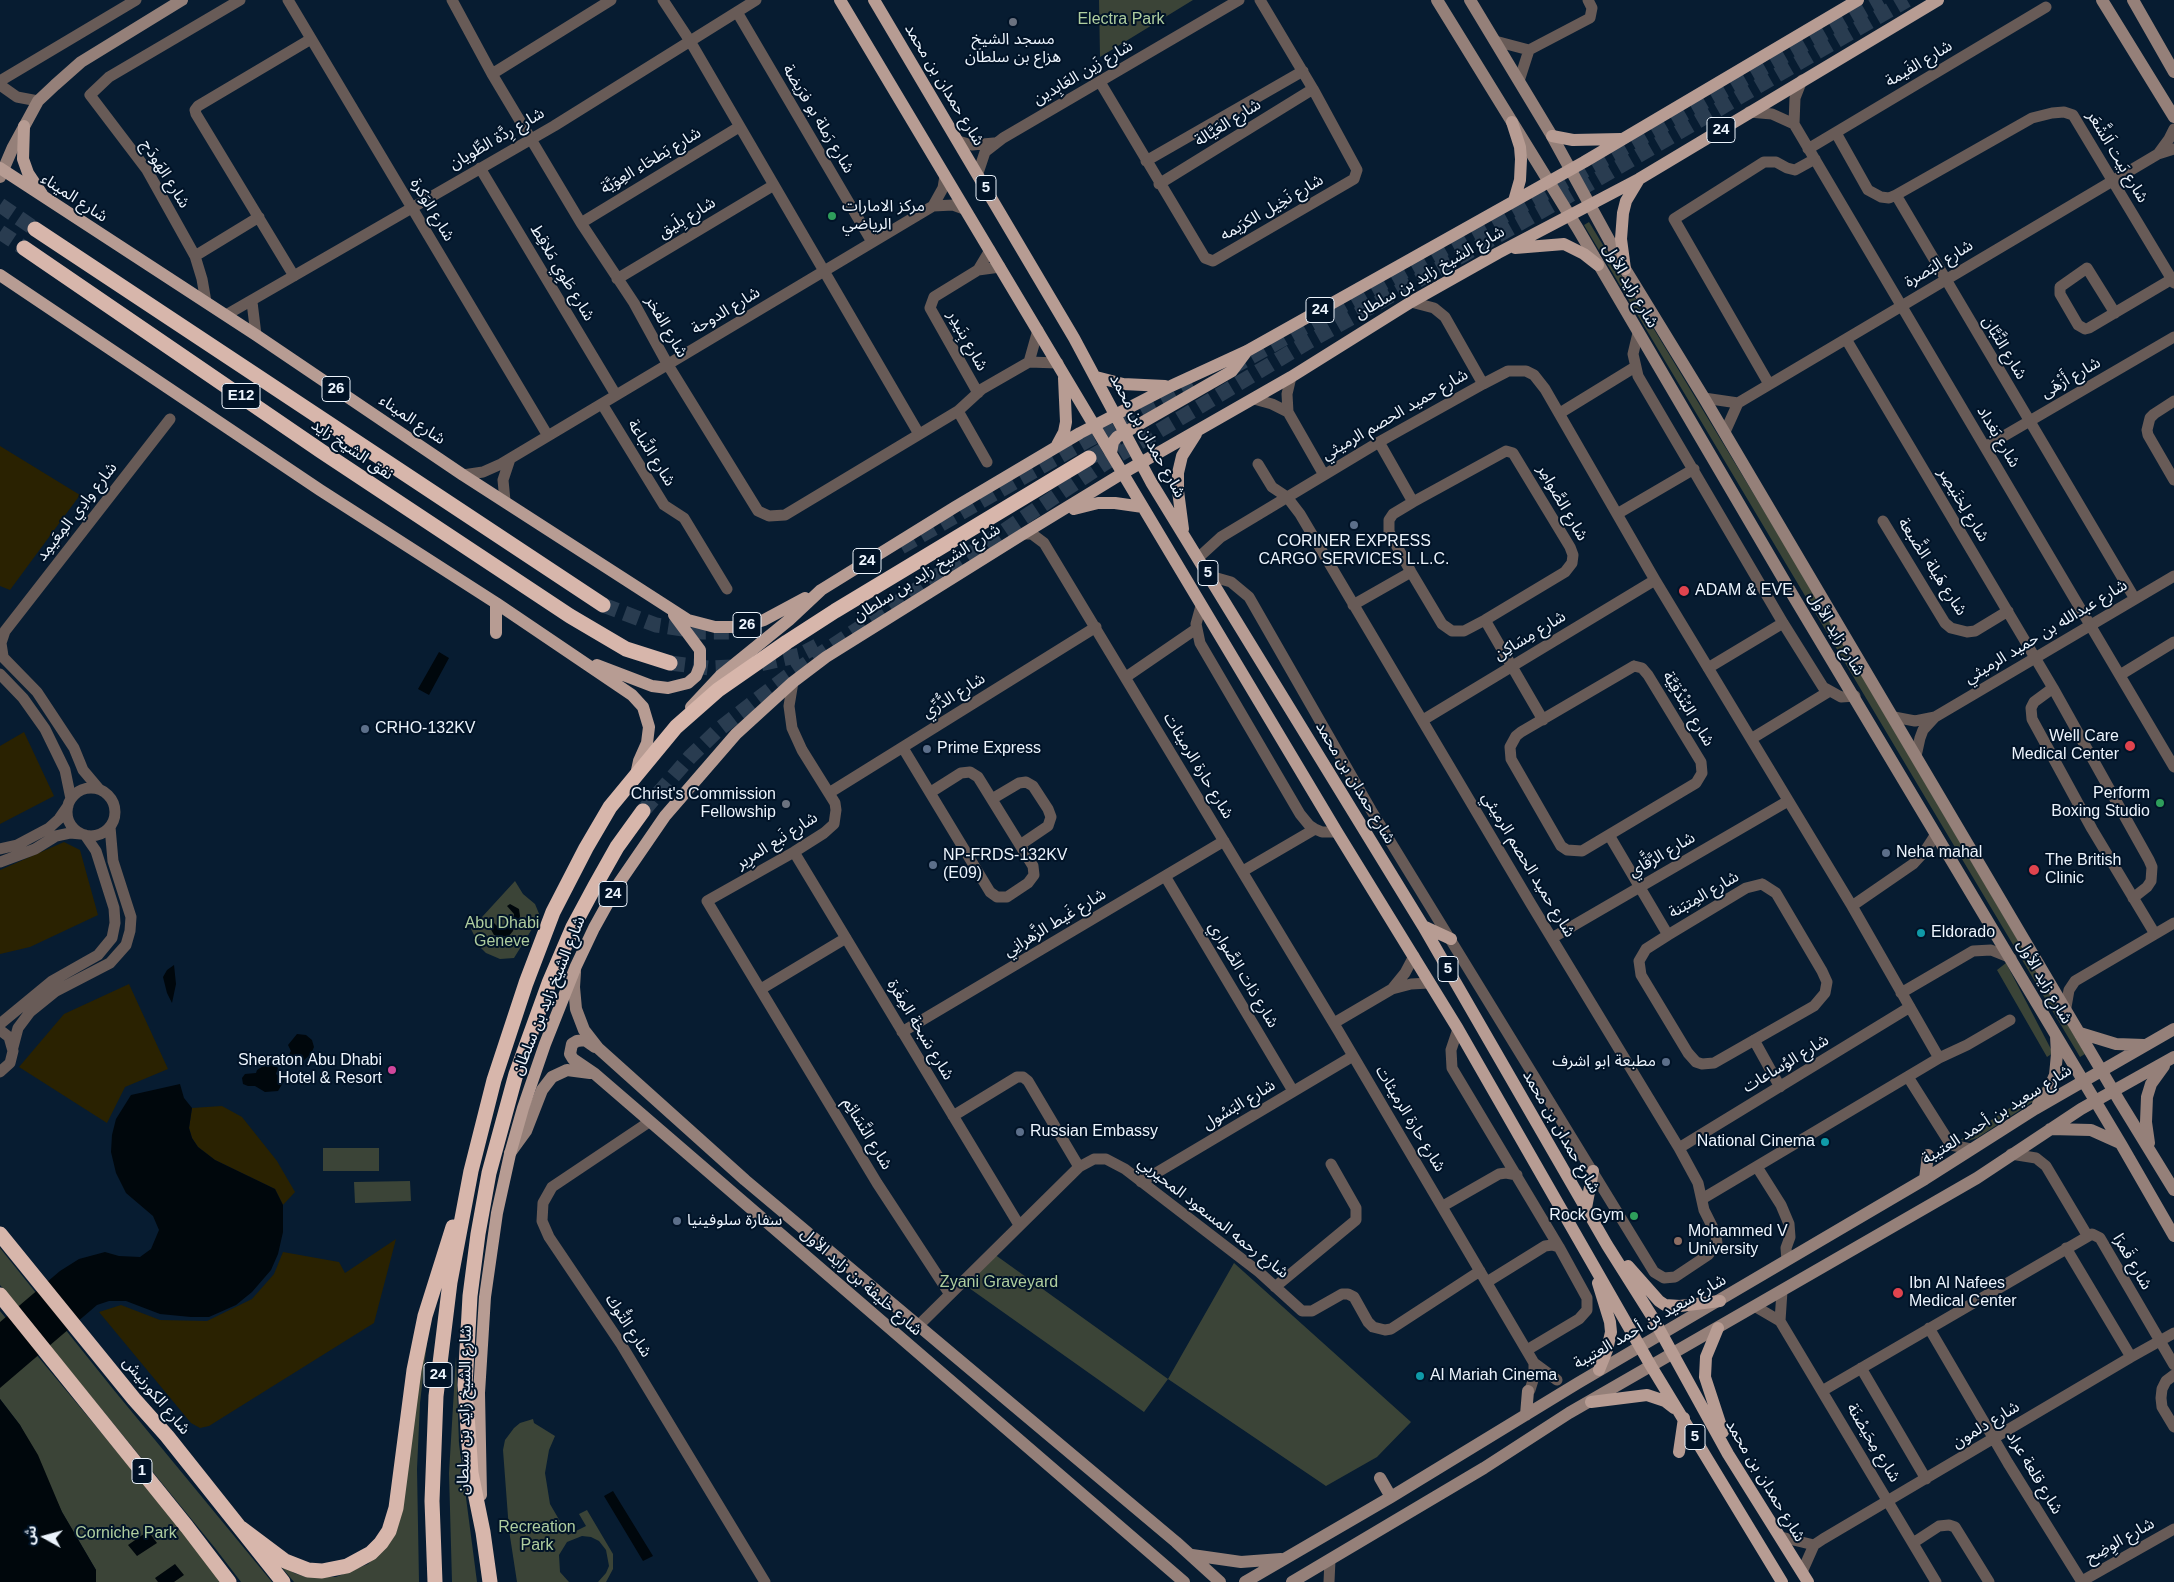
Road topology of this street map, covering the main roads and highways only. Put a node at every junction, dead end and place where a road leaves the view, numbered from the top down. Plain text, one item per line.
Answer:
1 (182, 0) edge
2 (840, 0) edge
3 (874, 0) edge
4 (1437, 0) edge
5 (1858, 0) edge
6 (1938, 0) edge
7 (2102, 0) edge
8 (2134, 0) edge
9 (1473, 2) edge
10 (2174, 72) edge
11 (2174, 117) edge
12 (1512, 122) junction
13 (24, 126) junction
14 (1552, 136) junction
15 (1624, 139) junction
16 (1569, 170) junction
17 (1, 171) edge
18 (1639, 179) junction
19 (1548, 182) junction
20 (44, 199) junction
21 (1514, 201) junction
22 (1589, 205) junction
23 (1569, 215) junction
24 (35, 229) tunnel mouth
25 (24, 248) tunnel mouth
26 (1498, 253) junction
27 (1598, 265) junction
28 (1625, 269) junction
29 (0, 275) edge
30 (0, 287) edge
31 (22, 290) junction
32 (1247, 351) junction
33 (1061, 368) junction
34 (1096, 377) junction
35 (1171, 386) junction
36 (1116, 414) junction
37 (1095, 425) junction
38 (1206, 426) junction
39 (1125, 432) junction
40 (1056, 447) junction
41 (1111, 454) junction
42 (1089, 458) tunnel mouth
43 (1141, 464) junction
44 (1123, 473) junction
45 (1143, 507) junction
46 (1051, 518) junction
47 (1186, 540) junction
48 (821, 590) junction
49 (496, 603) junction
50 (603, 605) tunnel mouth
51 (670, 609) junction
52 (496, 633) dead end
53 (570, 654) junction
54 (670, 663) tunnel mouth
55 (676, 727) junction
56 (636, 775) junction
57 (642, 811) tunnel mouth
58 (1423, 926) junction
59 (1451, 938) road end
60 (576, 966) junction
61 (2174, 1029) edge
62 (2080, 1033) junction
63 (2055, 1034) junction
64 (2146, 1045) junction
65 (606, 1056) junction
66 (2171, 1059) edge
67 (2102, 1069) junction
68 (595, 1074) junction
69 (2083, 1080) junction
70 (2114, 1091) junction
71 (2096, 1101) junction
72 (2035, 1109) junction
73 (2050, 1130) junction
74 (2122, 1144) junction
75 (2149, 1148) junction
76 (510, 1154) junction
77 (1928, 1155) dead end
78 (471, 1170) junction
79 (1593, 1171) road end
80 (1925, 1179) junction
81 (2174, 1190) edge
82 (1586, 1208) junction
83 (0, 1234) edge
84 (2174, 1236) edge
85 (1607, 1245) junction
86 (1588, 1255) junction
87 (4, 1300) edge
88 (1720, 1301) junction
89 (1718, 1328) junction
90 (1662, 1335) junction
91 (1640, 1346) junction
92 (1673, 1354) junction
93 (1652, 1366) junction
94 (1599, 1370) junction
95 (1529, 1391) road end
96 (1591, 1402) junction
97 (1526, 1415) junction
98 (1683, 1416) junction
99 (1679, 1452) dead end
100 (1728, 1454) junction
101 (1380, 1478) dead end
102 (1392, 1498) junction
103 (241, 1528) junction
104 (484, 1532) junction
105 (1191, 1554) junction
106 (1291, 1557) junction
107 (1805, 1577) edge
108 (229, 1582) edge
109 (283, 1582) edge
110 (435, 1582) edge
111 (490, 1582) edge
112 (1184, 1582) edge
113 (1220, 1582) edge
114 (1244, 1582) edge
115 (1297, 1582) edge
116 (1782, 1582) edge

1 - 13 main road
2 - 33 main road, 5
3 - 34 main road, شارع حمدان بن محمد / 5
4 - 12 main road, شارع زايد الأول
5 - 15 main road, شارع الشيخ زايد بن سلطان / 24
6 - 18 main road, شارع الشيخ زايد بن سلطان / 24
7 - 11 main road
8 - 10 main road
9 - 14 main road, شارع زايد الأول
12 - 19 main road, شارع زايد الأول
12 - 21 main road
13 - 17 main road
13 - 20 main road
14 - 15 main road
14 - 16 main road, شارع زايد الأول
15 - 16 main road, شارع الشيخ زايد بن سلطان / 24
16 - 19 main road, شارع الشيخ زايد بن سلطان / 24
16 - 22 main road, شارع زايد الأول
17 - 20 main road, شارع الميناء / 26
18 - 22 main road, شارع الشيخ زايد بن سلطان / 24
18 - 28 main road
19 - 21 main road, شارع الشيخ زايد بن سلطان / 24
19 - 23 main road, شارع زايد الأول
20 - 51 main road, شارع الميناء / 26
21 - 32 main road, شارع الشيخ زايد بن سلطان / 24
22 - 23 main road, شارع الشيخ زايد بن سلطان / 24
22 - 28 main road, شارع زايد الأول
23 - 26 main road, شارع الشيخ زايد بن سلطان / 24
23 - 27 main road, شارع زايد الأول
24 - 50 highway, نفق الشيخ زايد / E12
25 - 54 highway, نفق الشيخ زايد / E12
26 - 27 main road
26 - 38 main road, شارع الشيخ زايد بن سلطان / 24
27 - 63 main road, شارع زايد الأول
28 - 62 main road, شارع زايد الأول
29 - 31 main road
30 - 31 main road
31 - 49 main road
32 - 35 main road, شارع الشيخ زايد بن سلطان / 24
32 - 39 main road
33 - 37 main road, 5
33 - 40 main road
34 - 35 main road
34 - 36 main road, شارع حمدان بن محمد / 5
35 - 36 main road, شارع الشيخ زايد بن سلطان / 24
36 - 37 main road, شارع الشيخ زايد بن سلطان / 24
36 - 39 main road, شارع حمدان بن محمد / 5
37 - 40 main road, شارع الشيخ زايد بن سلطان / 24
37 - 41 main road, 5
38 - 43 main road, شارع الشيخ زايد بن سلطان / 24
38 - 47 main road
39 - 41 main road
39 - 43 main road, شارع حمدان بن محمد / 5
40 - 48 main road, شارع الشيخ زايد بن سلطان / 24
41 - 44 main road, 5
42 - 55 highway
43 - 44 main road, شارع الشيخ زايد بن سلطان / 24
43 - 47 main road, شارع حمدان بن محمد / 5
44 - 45 main road, 5
44 - 46 main road, شارع الشيخ زايد بن سلطان / 24
45 - 46 main road
45 - 86 main road, 5
46 - 60 main road, شارع الشيخ زايد بن سلطان / 24
47 - 58 main road, شارع حمدان بن محمد / 5
48 - 51 main road, شارع الميناء / 26
48 - 55 main road, شارع الشيخ زايد بن سلطان / 24
49 - 52 main road
49 - 53 main road
51 - 53 main road
53 - 56 main road
55 - 56 highway, شارع الشيخ زايد بن سلطان / 24
56 - 78 highway, شارع الشيخ زايد بن سلطان / 24
57 - 104 highway
58 - 59 main road
58 - 82 main road, شارع حمدان بن محمد / 5
60 - 65 main road, شارع خليفة بن زايد الأول
60 - 76 main road, شارع الشيخ زايد بن سلطان / 24
61 - 64 main road, شارع سعيد بن أحمد العتيبة
62 - 64 main road
62 - 67 main road, شارع زايد الأول
63 - 69 main road, شارع زايد الأول
63 - 72 main road
64 - 67 main road, شارع سعيد بن أحمد العتيبة
65 - 68 main road, شارع خليفة بن زايد الأول
65 - 105 main road, شارع خليفة بن زايد الأول
66 - 70 main road
66 - 75 main road
67 - 69 main road, شارع سعيد بن أحمد العتيبة
67 - 70 main road, شارع زايد الأول
68 - 76 main road
68 - 112 main road, شارع خليفة بن زايد الأول
69 - 71 main road, شارع زايد الأول
69 - 72 main road, شارع سعيد بن أحمد العتيبة
70 - 71 main road
70 - 75 main road, شارع زايد الأول
71 - 73 main road
71 - 74 main road, شارع زايد الأول
72 - 80 main road, شارع سعيد بن أحمد العتيبة
73 - 74 main road
73 - 89 main road
74 - 84 main road, شارع زايد الأول
75 - 81 main road, شارع زايد الأول
76 - 104 main road, شارع الشيخ زايد بن سلطان / 24
77 - 80 main road
78 - 103 highway
78 - 110 highway, شارع الشيخ زايد بن سلطان / 24
79 - 82 main road
80 - 88 main road, شارع سعيد بن أحمد العتيبة
82 - 85 main road, شارع حمدان بن محمد / 5
83 - 103 highway, شارع الكورنيش
85 - 88 main road
85 - 90 main road, شارع حمدان بن محمد / 5
86 - 91 main road, 5
86 - 94 main road
87 - 108 highway, 1
88 - 90 main road, شارع سعيد بن أحمد العتيبة
89 - 92 main road
89 - 100 main road
90 - 91 main road, شارع سعيد بن أحمد العتيبة
90 - 92 main road, شارع حمدان بن محمد / 5
91 - 93 main road, 5
91 - 94 main road, شارع سعيد بن أحمد العتيبة
92 - 93 main road
92 - 100 main road, شارع حمدان بن محمد / 5
93 - 96 main road
93 - 98 main road, 5
94 - 97 main road, شارع سعيد بن أحمد العتيبة
95 - 97 main road
96 - 98 main road
96 - 115 main road
97 - 102 main road, شارع سعيد بن أحمد العتيبة
98 - 99 main road
98 - 116 main road, 5
100 - 107 main road, شارع حمدان بن محمد / 5
101 - 102 main road
102 - 106 main road, شارع سعيد بن أحمد العتيبة
103 - 109 highway, شارع الكورنيش
104 - 111 highway, شارع الشيخ زايد بن سلطان / 24
105 - 106 main road
105 - 113 main road, شارع خليفة بن زايد الأول
106 - 114 main road, شارع سعيد بن أحمد العتيبة

